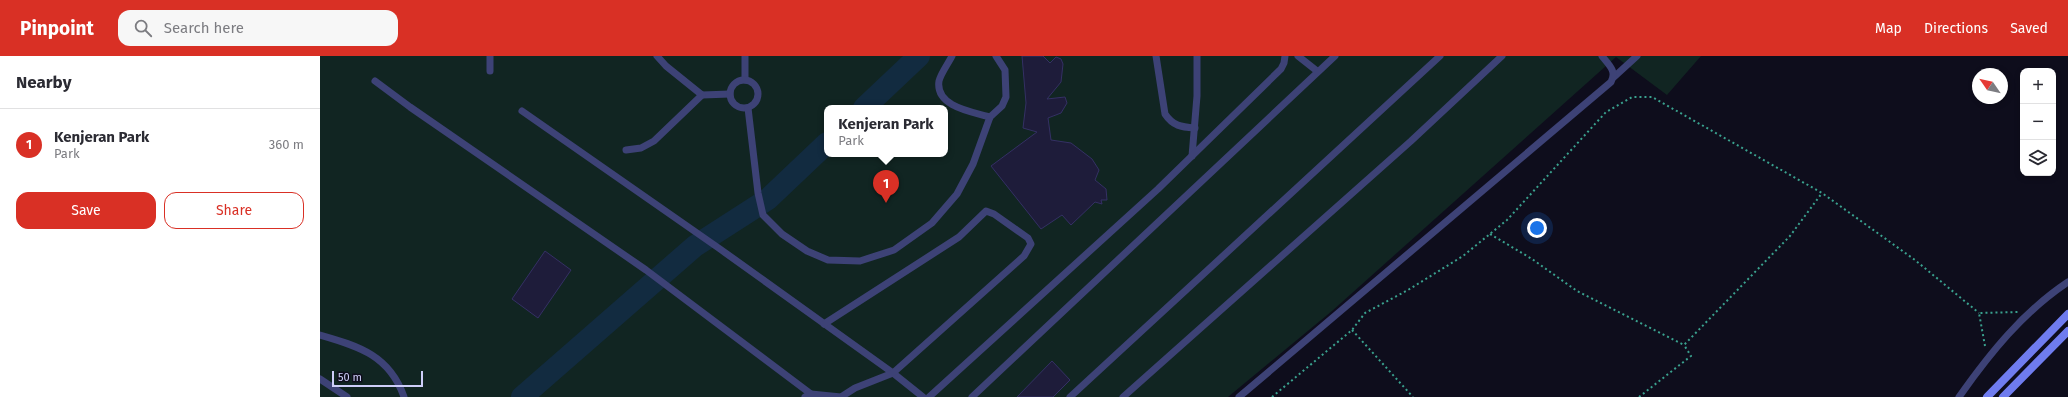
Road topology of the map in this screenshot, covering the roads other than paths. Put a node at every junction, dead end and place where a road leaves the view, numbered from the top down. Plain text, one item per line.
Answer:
1 (490, 56) edge
2 (657, 56) edge
3 (745, 56) edge
4 (952, 56) edge
5 (996, 56) edge
6 (1156, 56) edge
7 (1197, 56) edge
8 (1285, 56) edge
9 (1298, 56) edge
10 (1335, 56) edge
11 (1440, 56) edge
12 (1502, 56) edge
13 (1602, 56) edge
14 (1637, 56) edge
15 (490, 71) dead end
16 (1317, 71) junction
17 (1614, 77) junction
18 (745, 80) junction
19 (375, 81) dead end
20 (730, 94) junction
21 (702, 95) junction
22 (748, 108) junction
23 (522, 111) dead end
24 (990, 117) junction
25 (1195, 128) junction
26 (626, 150) dead end
27 (1192, 156) junction
28 (2068, 282) edge
29 (2068, 314) edge
30 (824, 324) junction
31 (2068, 331) edge
32 (320, 335) edge
33 (893, 373) junction
34 (320, 379) edge
35 (808, 396) edge
36 (347, 397) edge
37 (404, 397) edge
38 (923, 397) edge
39 (929, 397) edge
40 (972, 397) edge
41 (1070, 397) edge
42 (1123, 397) edge
43 (1239, 397) edge
44 (1959, 397) edge
45 (1987, 397) edge
46 (2003, 397) edge

1 - 15 lane
2 - 21 lane
3 - 18 lane
4 - 24 lane
5 - 24 lane
6 - 25 lane
7 - 25 lane
8 - 27 lane
9 - 16 lane
10 - 16 lane
11 - 41 lane
12 - 42 lane
13 - 17 lane
14 - 17 lane
16 - 40 lane
17 - 43 lane
18 - 20 lane
18 - 22 lane
19 - 35 lane
20 - 21 lane
20 - 22 lane
21 - 26 lane
22 - 24 lane
23 - 30 lane
25 - 27 lane
27 - 39 lane
28 - 44 lane
29 - 45 street
30 - 33 lane
30 - 33 lane
31 - 46 street
32 - 37 lane
33 - 35 lane
33 - 38 lane
34 - 36 lane

